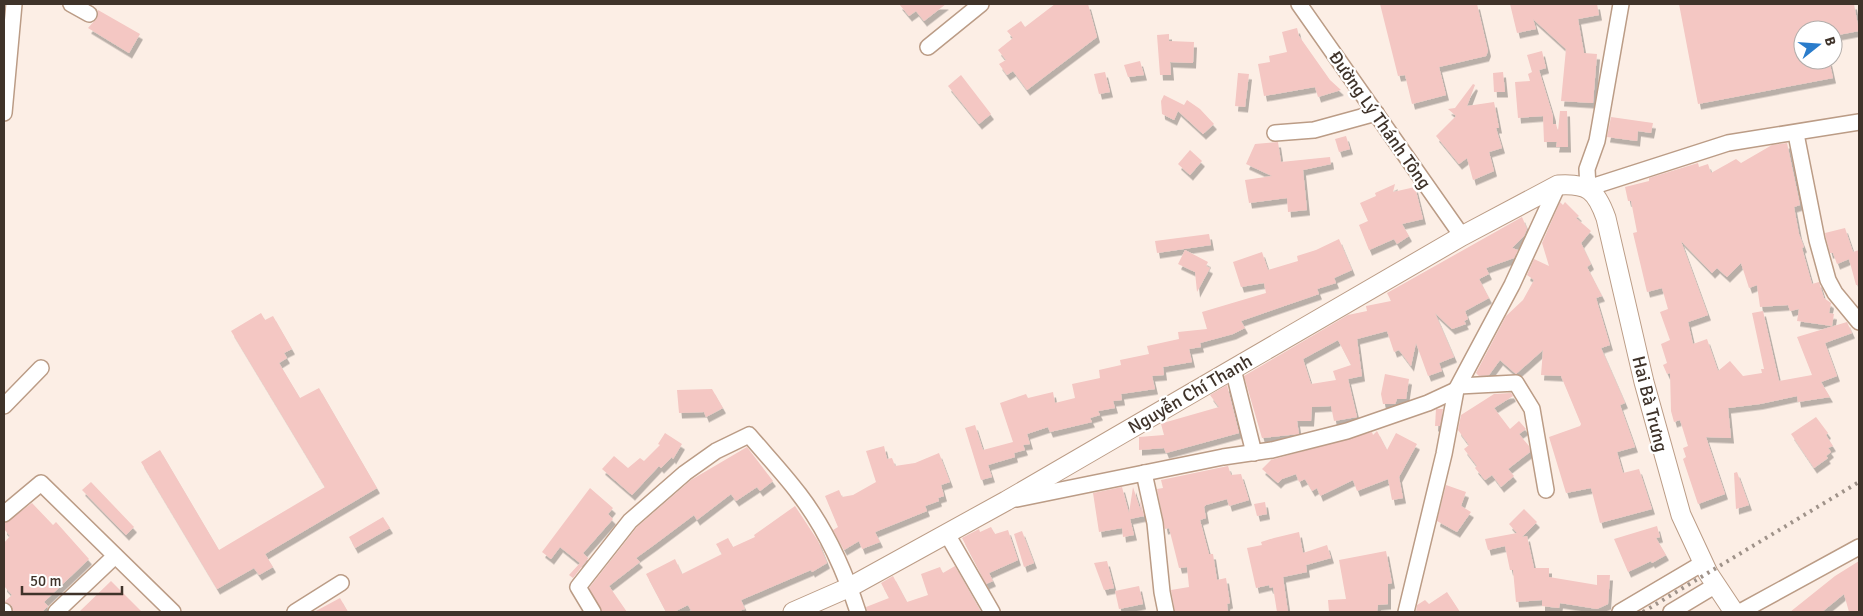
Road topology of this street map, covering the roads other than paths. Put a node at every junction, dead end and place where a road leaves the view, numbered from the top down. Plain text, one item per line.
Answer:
1 (14, 4) edge
2 (71, 4) edge
3 (981, 4) edge
4 (1299, 4) edge
5 (1621, 4) edge
6 (89, 14) dead end
7 (928, 47) dead end
8 (4, 113) edge
9 (1376, 113) junction
10 (1859, 122) edge
11 (1275, 133) dead end
12 (1796, 134) junction
13 (1558, 185) junction
14 (1588, 188) junction
15 (1462, 236) junction
16 (1859, 322) edge
17 (41, 368) dead end
18 (1233, 369) junction
19 (1457, 388) junction
20 (4, 406) edge
21 (1254, 453) junction
22 (1144, 473) junction
23 (1546, 490) dead end
24 (1006, 501) junction
25 (4, 514) edge
26 (946, 534) junction
27 (1859, 547) edge
28 (115, 556) junction
29 (1703, 564) junction
30 (341, 583) dead end
31 (1716, 585) junction
32 (850, 587) junction
33 (314, 608) edge
34 (56, 612) edge
35 (173, 612) edge
36 (295, 612) edge
37 (593, 612) edge
38 (793, 612) edge
39 (858, 612) edge
40 (992, 612) edge
41 (1166, 612) edge
42 (1406, 612) edge
43 (1620, 612) edge
44 (1671, 612) edge
45 (1734, 612) edge
46 (1740, 612) edge

1 - 8 street
2 - 6 street
3 - 7 street
4 - 9 street, Đường Lý Thánh Tông
5 - 14 street
9 - 11 street
9 - 15 street, Đường Lý Thánh Tông
10 - 12 street
12 - 14 street
12 - 16 street
13 - 14 main road
13 - 15 main road, Nguyễn Chí Thanh
13 - 19 street
14 - 29 main road, Hai Bà Trưng
15 - 18 main road, Nguyễn Chí Thanh
17 - 20 street
18 - 21 street
18 - 24 main road, Nguyễn Chí Thanh
19 - 21 street
19 - 23 street
19 - 42 street
21 - 22 street
22 - 24 street
22 - 41 street
24 - 26 main road, Nguyễn Chí Thanh
25 - 28 street
26 - 32 main road, Nguyễn Chí Thanh
26 - 40 street
27 - 46 street
28 - 34 street
28 - 35 street
29 - 31 main road, Hai Bà Trưng
29 - 43 street
30 - 33 street
31 - 44 street
31 - 45 main road, Hai Bà Trưng
32 - 37 street
32 - 38 main road, Nguyễn Chí Thanh
32 - 39 street
33 - 36 street

